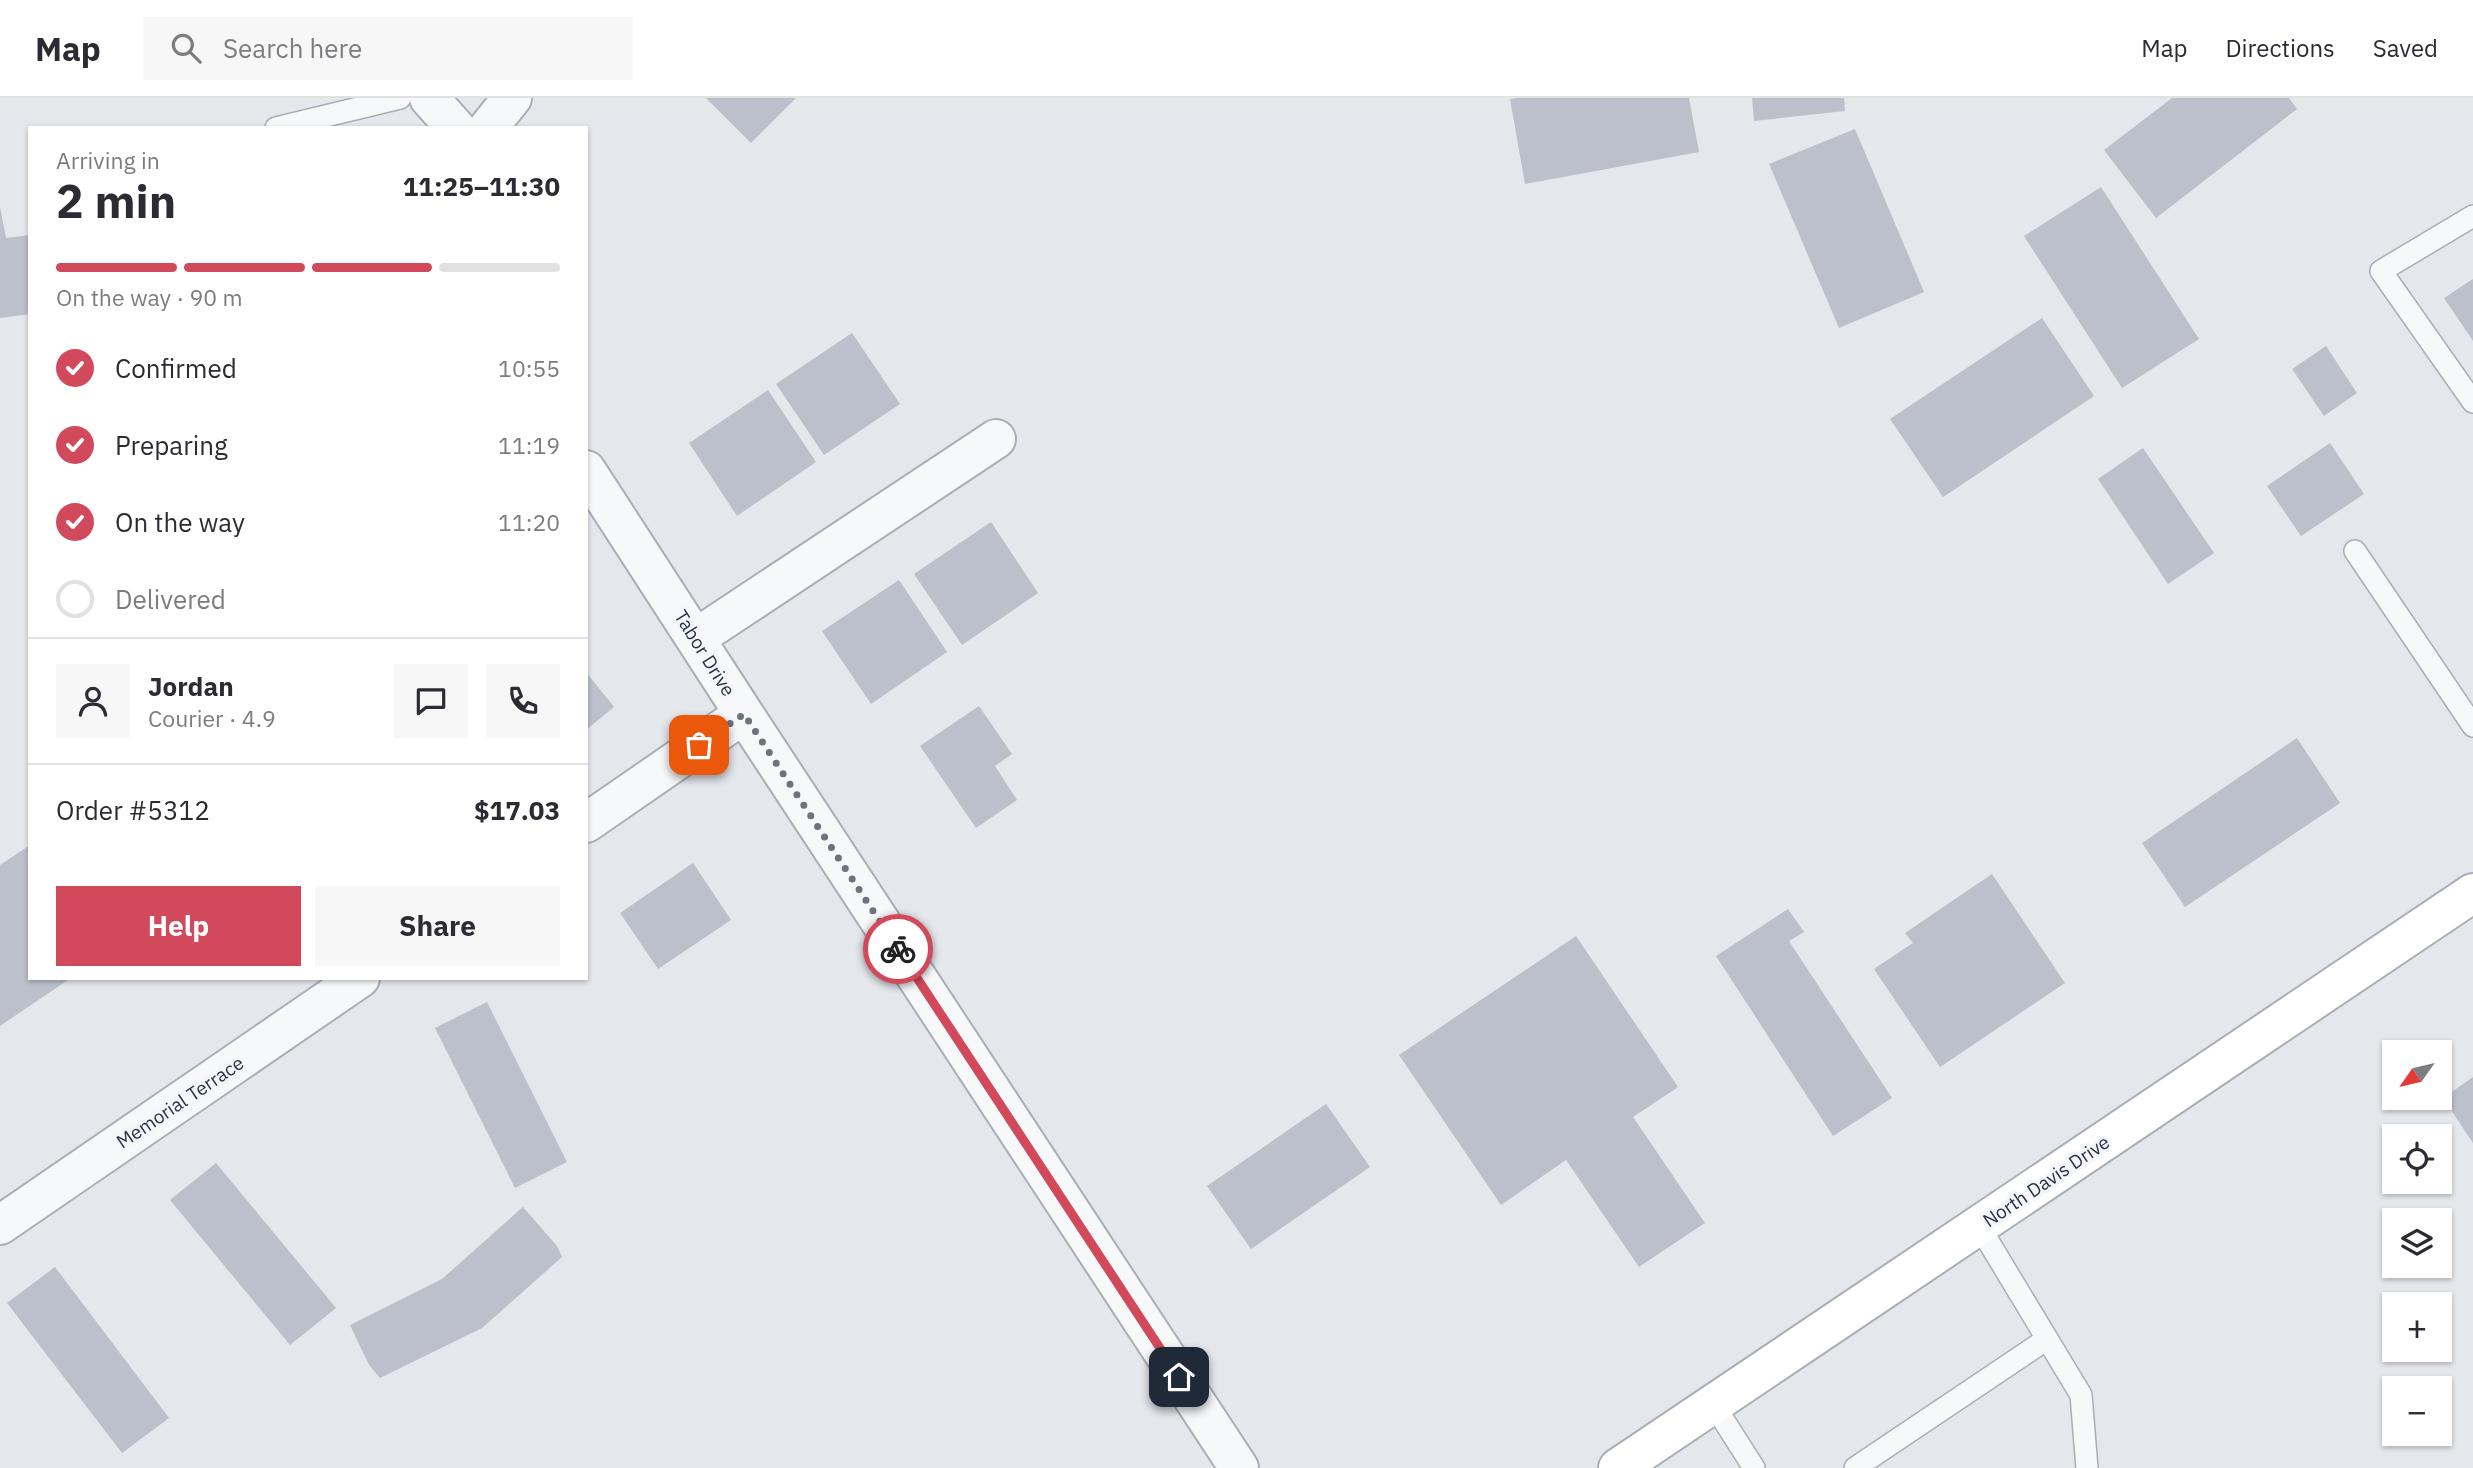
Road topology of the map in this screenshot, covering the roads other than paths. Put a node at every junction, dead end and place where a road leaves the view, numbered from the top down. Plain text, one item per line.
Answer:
1 (400, 98) edge
2 (429, 98) edge
3 (512, 98) edge
4 (300, 126) edge
5 (454, 126) edge
6 (490, 126) edge
7 (2473, 216) edge
8 (2473, 402) edge
9 (996, 439) dead end
10 (588, 473) edge
11 (2356, 551) dead end
12 (696, 638) junction
13 (744, 714) junction
14 (2473, 726) edge
15 (588, 822) edge
16 (2473, 893) edge
17 (357, 980) edge
18 (0, 1225) edge
19 (1979, 1226) junction
20 (2048, 1339) junction
21 (1714, 1405) junction
22 (1239, 1468) edge
23 (1618, 1468) edge
24 (1754, 1468) edge
25 (1855, 1468) edge
26 (2087, 1468) edge

1 - 4 lane
2 - 5 street
3 - 6 street
7 - 8 lane
9 - 12 street
10 - 12 street, Tabor Drive
11 - 14 lane
12 - 13 street, Tabor Drive
13 - 15 street
13 - 22 street, Tabor Drive
16 - 19 main road, North Davis Drive
17 - 18 street, Memorial Terrace
19 - 20 lane
19 - 21 main road, North Davis Drive
20 - 25 lane
20 - 26 lane
21 - 23 main road, North Davis Drive
21 - 24 lane

